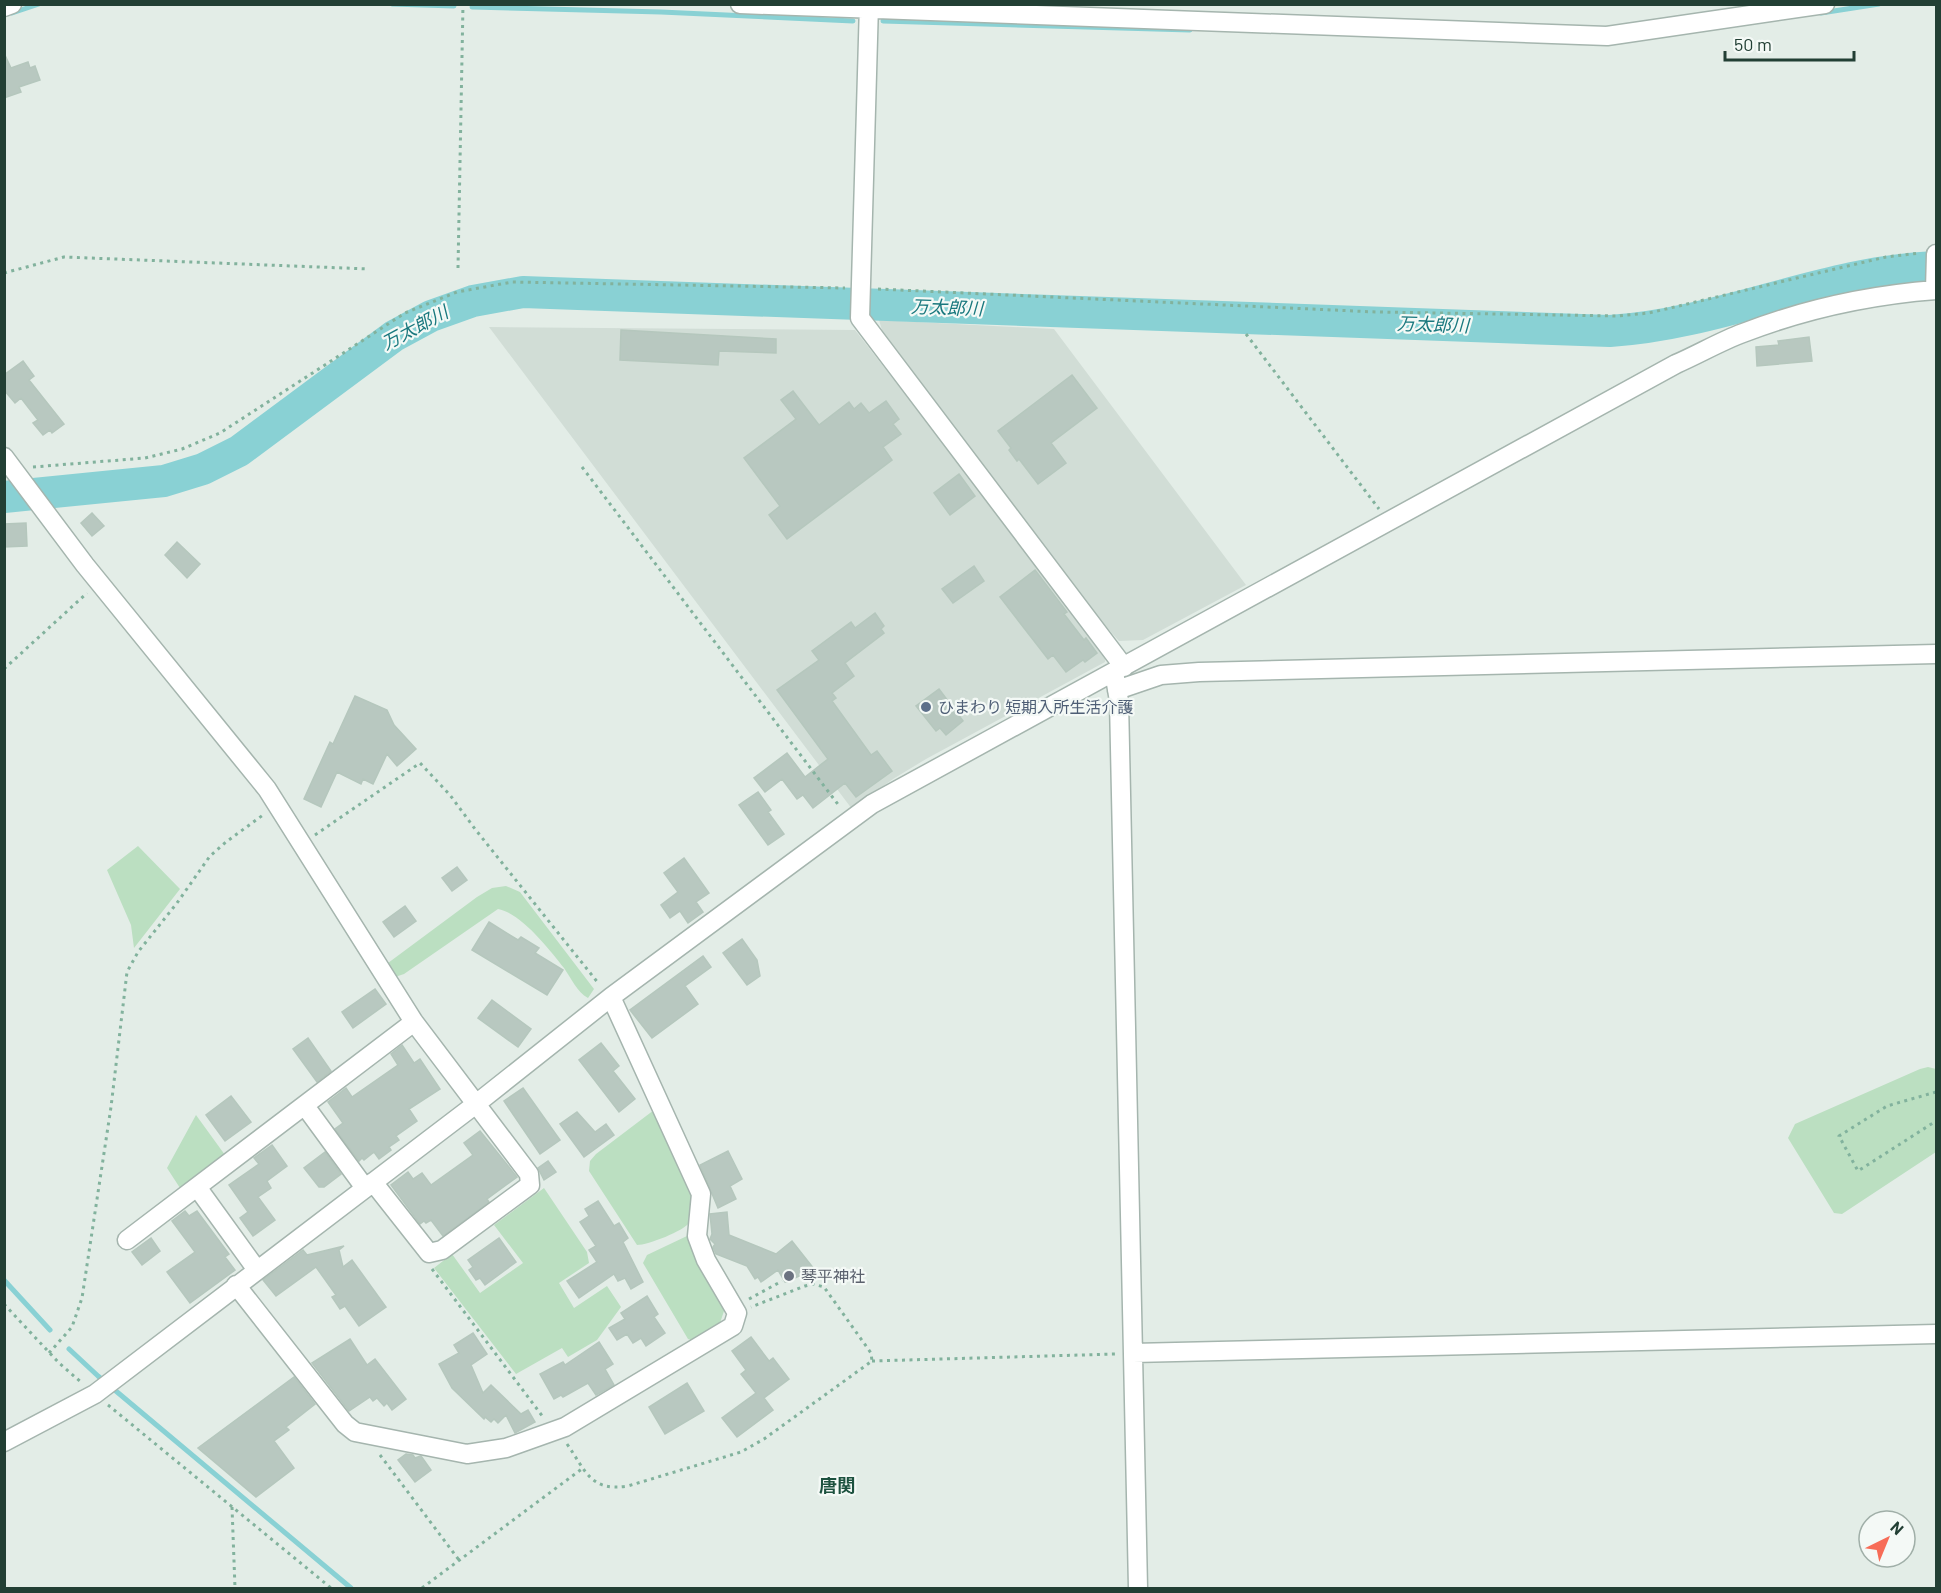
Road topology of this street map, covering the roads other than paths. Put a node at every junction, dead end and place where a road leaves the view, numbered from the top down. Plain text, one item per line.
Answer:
1 (12, 4) edge
2 (740, 4) edge
3 (1825, 4) edge
4 (4, 7) edge
5 (869, 7) edge
6 (1931, 253) edge
7 (1936, 286) edge
8 (9, 463) edge
9 (1936, 654) edge
10 (1119, 669) junction
11 (1117, 690) junction
12 (610, 997) junction
13 (414, 1022) junction
14 (476, 1104) junction
15 (305, 1106) junction
16 (369, 1185) junction
17 (197, 1187) junction
18 (127, 1240) dead end
19 (257, 1270) junction
20 (236, 1286) junction
21 (1936, 1334) edge
22 (1133, 1353) junction
23 (4, 1442) edge
24 (1138, 1588) edge

1 - 4 street
2 - 5 street
3 - 5 street
5 - 10 street
6 - 7 street
7 - 10 street
8 - 13 street
9 - 11 street
10 - 11 street
10 - 12 street
11 - 22 street
12 - 14 street
12 - 20 street
13 - 14 street
13 - 15 street
14 - 16 street
14 - 16 street
15 - 16 street
15 - 17 street
16 - 19 street
17 - 18 street
17 - 19 street
19 - 20 street
20 - 23 street
21 - 22 street
22 - 24 street

